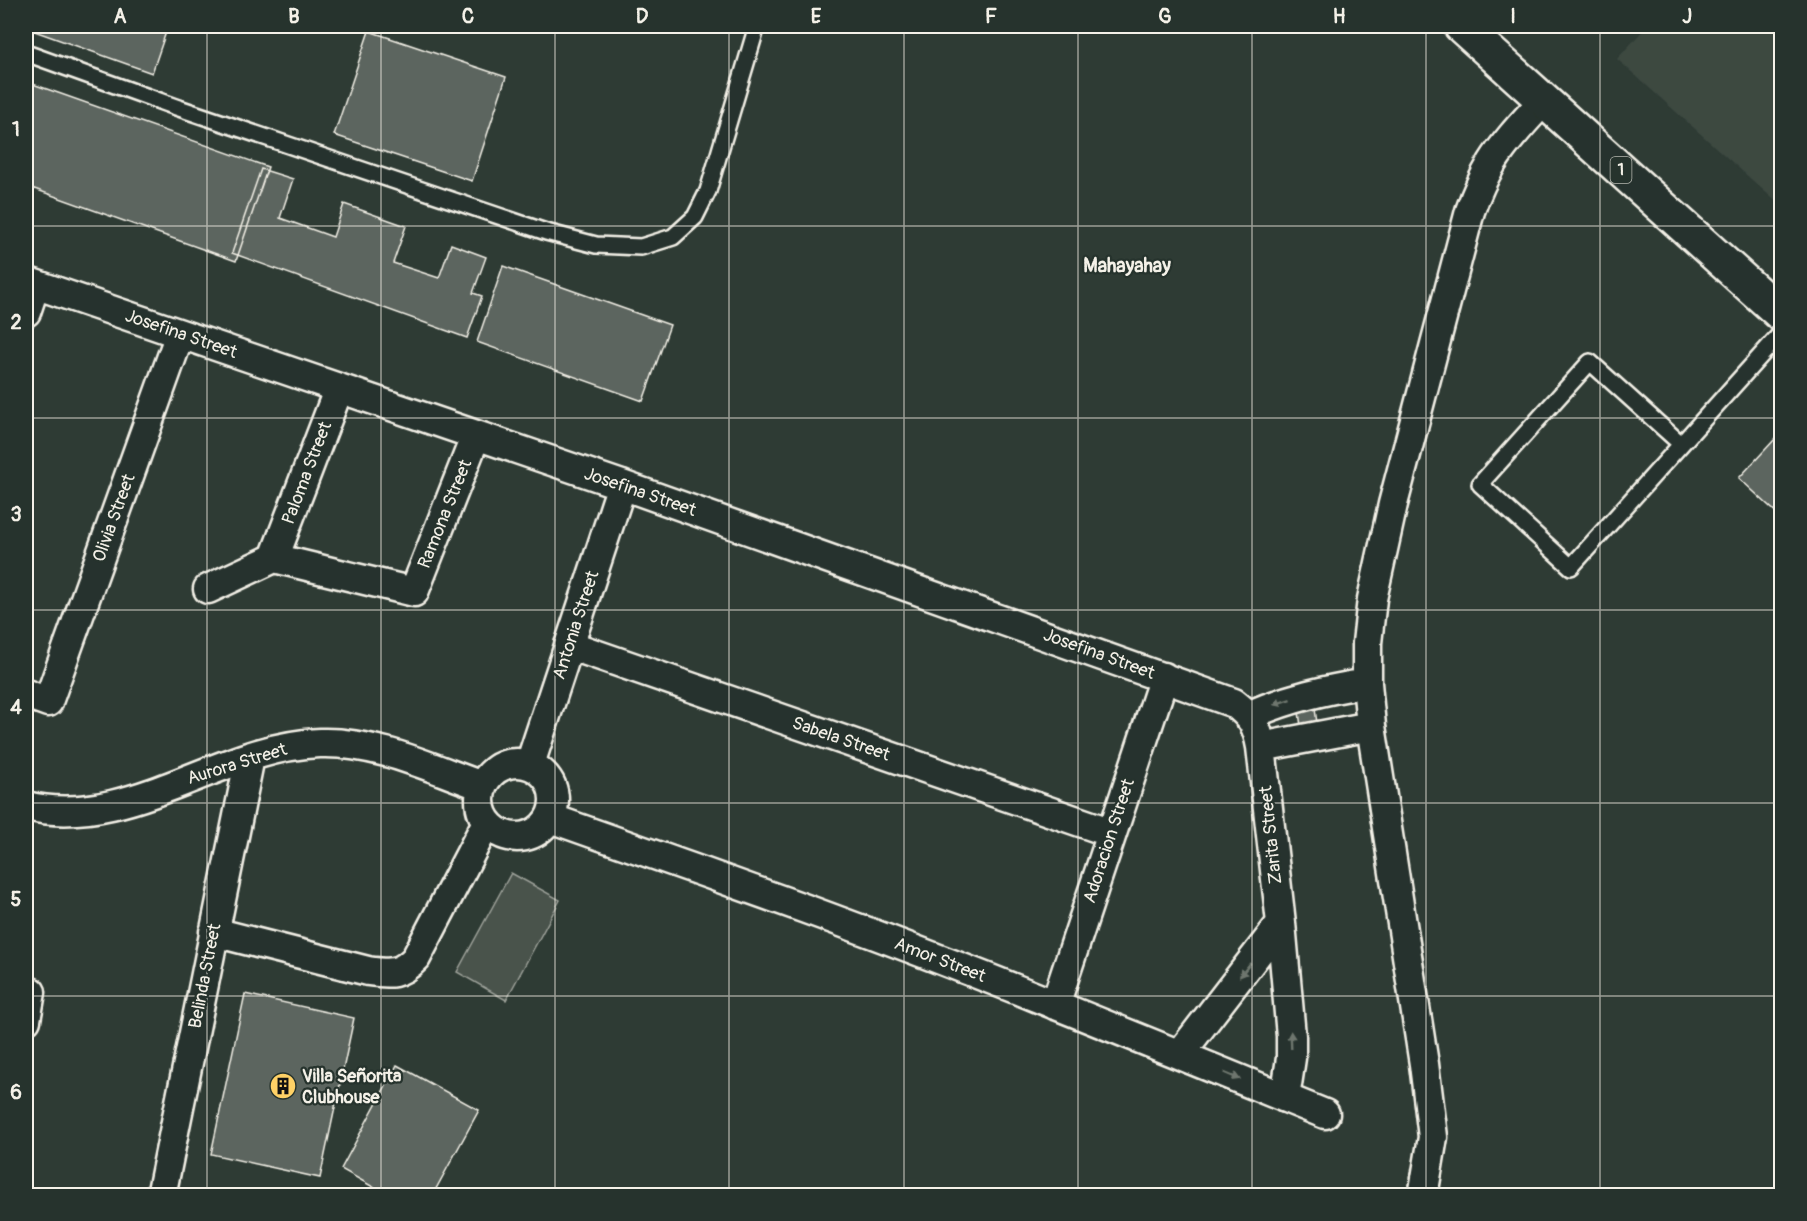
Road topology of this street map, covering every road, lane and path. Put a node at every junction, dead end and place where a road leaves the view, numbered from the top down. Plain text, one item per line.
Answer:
1 (757, 26) edge
2 (1461, 26) edge
3 (26, 53) edge
4 (1544, 100) junction
5 (30, 283) edge
6 (26, 312) edge
7 (1782, 315) edge
8 (1782, 332) edge
9 (180, 334) junction
10 (339, 388) junction
11 (476, 435) junction
12 (1681, 444) junction
13 (622, 485) junction
14 (274, 558) junction
15 (208, 589) dead end
16 (569, 645) junction
17 (1164, 677) junction
18 (1366, 683) junction
19 (37, 698) edge
20 (1250, 715) junction
21 (1371, 726) junction
22 (1261, 747) junction
23 (250, 757) junction
24 (530, 764) junction
25 (482, 786) junction
26 (26, 806) edge
27 (550, 818) junction
28 (487, 822) junction
29 (1112, 833) junction
30 (1281, 924) junction
31 (214, 933) junction
32 (28, 991) edge
33 (1055, 1005) junction
34 (26, 1020) edge
35 (1180, 1054) junction
36 (1285, 1098) junction
37 (1325, 1114) dead end
38 (161, 1196) edge
39 (1423, 1196) edge

1 - 3 lane
2 - 4 highway, 1
4 - 7 highway, 1
4 - 18 street
5 - 6 street
5 - 9 street, Josefina Street
8 - 12 lane
9 - 10 street, Josefina Street
9 - 19 street, Olivia Street
10 - 11 street, Josefina Street
10 - 14 street, Paloma Street
11 - 13 street, Josefina Street
11 - 14 street, Ramona Street
12 - 12 lane
13 - 16 street, Antonia Street
13 - 17 street, Josefina Street
14 - 15 street
16 - 24 street, Antonia Street
16 - 29 street, Sabela Street
17 - 20 street, Josefina Street
17 - 29 street, Adoracion Street
18 -> 20 street
18 - 21 street
20 - 22 street, Zarita Street
21 - 22 street
21 - 39 street
22 - 30 street, Zarita Street
23 - 25 street, Aurora Street
23 - 26 street, Aurora Street
23 - 31 street, Belinda Street
24 - 25 street
24 - 27 street
25 - 28 street
27 - 28 street
27 - 33 street, Amor Street
28 - 31 street
29 - 33 street, Adoracion Street
30 -> 35 street
36 -> 30 street, Zarita Street
31 - 38 street, Belinda Street
32 - 34 street
33 - 35 street, Amor Street
35 -> 36 street, Amor Street
36 - 37 street, Amor Street

